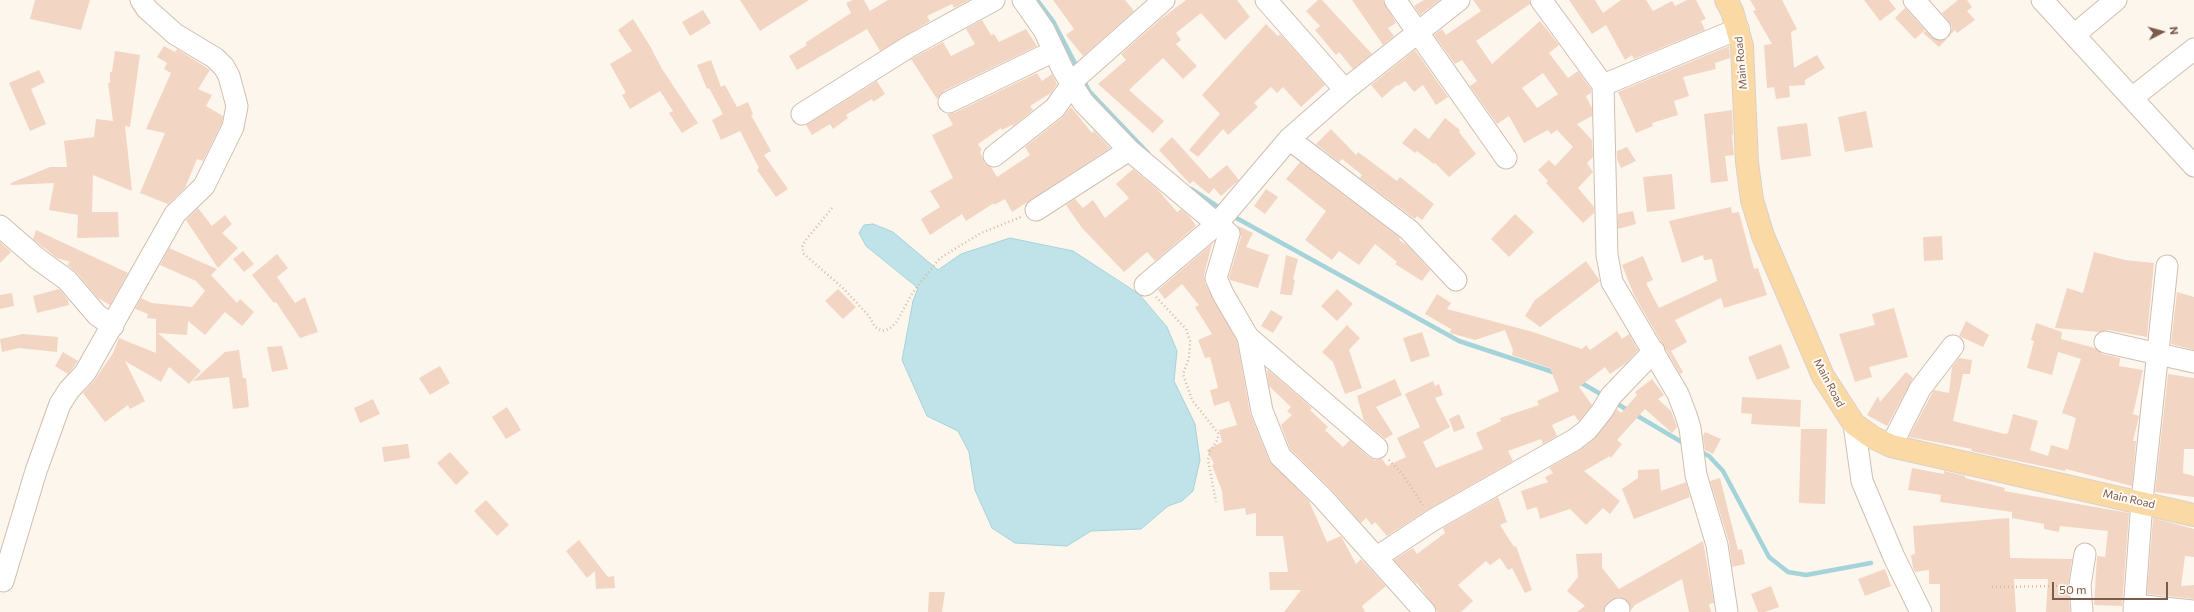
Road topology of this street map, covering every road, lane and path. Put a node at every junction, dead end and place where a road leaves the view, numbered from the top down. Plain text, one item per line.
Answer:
1 (141, 0) edge
2 (994, 0) edge
3 (1023, 0) edge
4 (1164, 0) edge
5 (1266, 0) edge
6 (1395, 0) edge
7 (1459, 0) edge
8 (1541, 0) edge
9 (1726, 0) edge
10 (1914, 0) edge
11 (2042, 0) edge
12 (2116, 0) edge
13 (1738, 29) junction
14 (1940, 29) dead end
15 (1419, 32) junction
16 (2074, 35) junction
17 (2194, 49) edge
18 (1054, 51) junction
19 (1079, 76) junction
20 (1603, 85) junction
21 (1345, 90) junction
22 (2132, 98) junction
23 (949, 102) dead end
24 (802, 114) dead end
25 (1289, 139) junction
26 (1129, 150) junction
27 (994, 156) dead end
28 (1506, 158) dead end
29 (2194, 166) edge
30 (832, 208) dead end
31 (1036, 210) joint
32 (1222, 216) junction
33 (0, 226) edge
34 (2167, 266) dead end
35 (1456, 280) dead end
36 (1145, 285) joint
37 (113, 326) junction
38 (1248, 337) junction
39 (2105, 342) dead end
40 (1953, 346) dead end
41 (1654, 351) junction
42 (2157, 353) junction
43 (2194, 362) edge
44 (1854, 424) junction
45 (1890, 446) junction
46 (1377, 448) joint
47 (2142, 501) junction
48 (1216, 502) dead end
49 (2194, 515) edge
50 (1433, 520) junction
51 (2085, 554) dead end
52 (1377, 557) junction
53 (2, 582) dead end
54 (2080, 585) junction
55 (1992, 587) dead end
56 (2134, 608) edge
57 (2194, 611) edge
58 (1425, 612) edge
59 (1728, 612) edge
60 (1921, 612) edge
61 (2082, 612) edge

1 - 37 street
2 - 24 street
3 - 18 street
4 - 19 street
5 - 21 street
6 - 15 street
7 - 15 street
8 - 20 street
9 - 13 main road, Main Road
10 - 14 street
11 - 16 street
12 - 16 street
13 - 20 street
13 - 44 main road, Main Road
15 - 21 street
15 - 28 street
16 - 22 street
17 - 22 street
18 - 19 street
18 - 23 street
19 - 26 street
19 - 27 street
20 - 41 street
21 - 25 street
22 - 29 street
25 - 32 street
25 - 35 street
26 - 31 street
26 - 32 street
30 - 31 path
32 - 36 street
32 - 38 street
33 - 37 street
34 - 42 street
36 - 48 path
37 - 53 street
38 - 46 street
38 - 52 street
39 - 42 street
40 - 45 street
41 - 50 street
41 - 59 street
42 - 43 street
42 - 47 street
44 - 45 main road, Main Road
44 - 60 street
45 - 47 main road, Main Road
46 - 50 path
47 - 49 main road, Main Road
47 - 56 street
50 - 52 street
51 - 54 street
52 - 58 street
54 - 55 path
54 - 61 street
56 - 57 street

